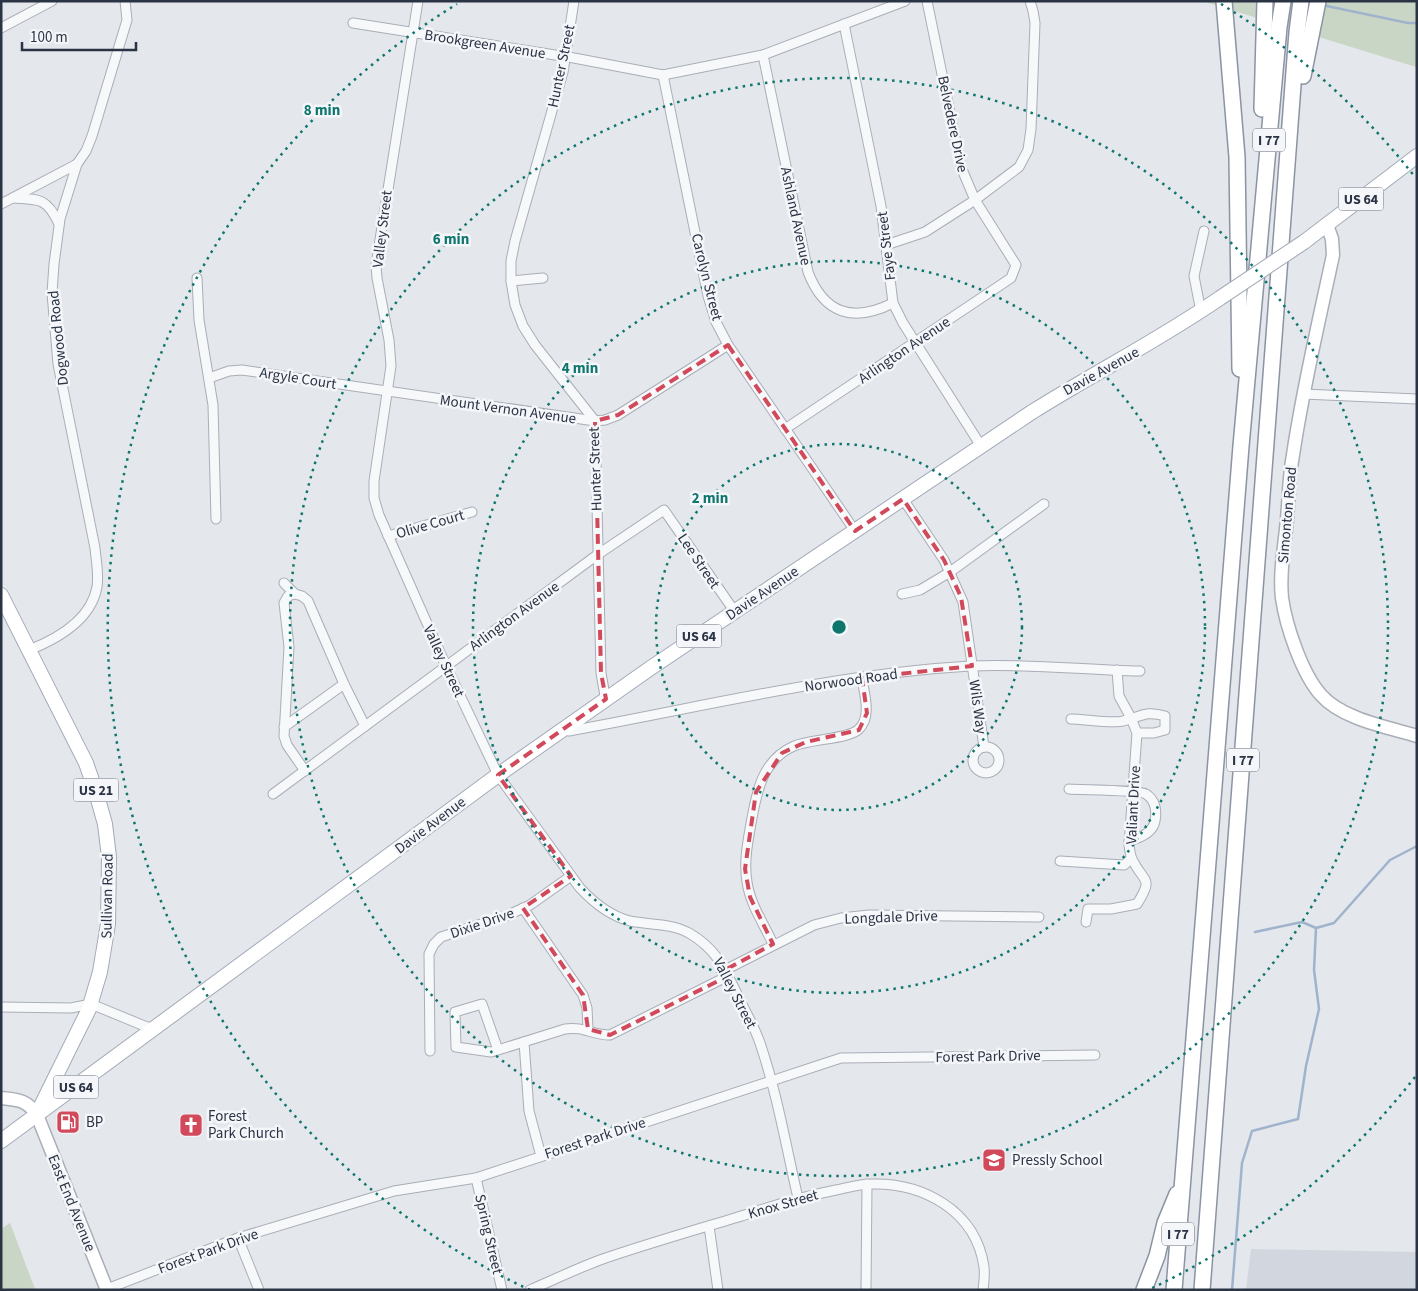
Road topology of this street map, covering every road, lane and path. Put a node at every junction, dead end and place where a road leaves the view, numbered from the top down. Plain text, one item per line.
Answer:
1 (52, 1) edge
2 (125, 1) edge
3 (418, 1) edge
4 (574, 1) edge
5 (905, 1) edge
6 (927, 1) edge
7 (1030, 1) edge
8 (1265, 1) edge
9 (1283, 1) edge
10 (1301, 1) edge
11 (1318, 1) edge
12 (1224, 4) edge
13 (352, 23) dead end
14 (844, 24) junction
15 (1272, 25) junction
16 (1, 28) edge
17 (412, 32) junction
18 (1303, 36) junction
19 (763, 55) junction
20 (565, 57) junction
21 (663, 75) junction
22 (1417, 156) edge
23 (77, 164) junction
24 (13, 198) junction
25 (975, 200) junction
26 (1, 204) edge
27 (59, 224) junction
28 (1327, 225) junction
29 (1204, 232) dead end
30 (886, 245) junction
31 (1016, 265) joint
32 (197, 278) dead end
33 (543, 278) dead end
34 (511, 281) junction
35 (893, 303) junction
36 (1201, 312) junction
37 (915, 342) junction
38 (728, 345) junction
39 (209, 378) junction
40 (388, 392) junction
41 (1303, 394) junction
42 (1417, 399) edge
43 (595, 421) junction
44 (785, 429) junction
45 (981, 446) junction
46 (1241, 446) junction
47 (903, 498) junction
48 (1044, 504) dead end
49 (664, 510) joint
50 (472, 512) dead end
51 (216, 519) dead end
52 (855, 531) junction
53 (388, 536) junction
54 (598, 555) junction
55 (950, 572) junction
56 (284, 583) dead end
57 (295, 594) junction
58 (902, 594) dead end
59 (1, 595) edge
60 (735, 612) junction
61 (29, 650) junction
62 (446, 666) junction
63 (972, 666) junction
64 (1117, 670) junction
65 (1140, 670) dead end
66 (862, 678) junction
67 (344, 684) junction
68 (608, 698) junction
69 (1131, 718) junction
70 (1071, 719) dead end
71 (365, 726) junction
72 (284, 727) junction
73 (566, 728) junction
74 (1137, 732) junction
75 (1417, 736) edge
76 (984, 747) dead end
77 (305, 771) junction
78 (498, 774) junction
79 (1069, 789) dead end
80 (1133, 792) junction
81 (273, 794) dead end
82 (1130, 841) junction
83 (1131, 859) junction
84 (1060, 861) dead end
85 (572, 876) junction
86 (523, 908) junction
87 (1039, 916) dead end
88 (1086, 922) dead end
89 (773, 944) junction
90 (726, 973) junction
91 (1, 1007) edge
92 (60, 1008) junction
93 (89, 1008) junction
94 (159, 1026) junction
95 (80, 1029) junction
96 (588, 1029) junction
97 (524, 1042) junction
98 (131, 1047) junction
99 (498, 1050) junction
100 (430, 1051) dead end
101 (1095, 1055) dead end
102 (771, 1080) junction
103 (1, 1098) edge
104 (37, 1115) junction
105 (1, 1141) edge
106 (541, 1156) junction
107 (476, 1178) junction
108 (1183, 1178) junction
109 (867, 1184) junction
110 (798, 1198) junction
111 (709, 1226) junction
112 (238, 1238) junction
113 (107, 1289) edge
114 (259, 1290) edge
115 (502, 1290) edge
116 (530, 1290) edge
117 (718, 1290) edge
118 (866, 1290) edge
119 (983, 1290) edge
120 (1144, 1290) edge
121 (1174, 1290) edge
122 (1202, 1290) edge

1 - 16 street
2 - 23 street, Dogwood Road
3 - 17 street, Valley Street
4 - 20 street, Hunter Street
5 - 14 street, Brookgreen Avenue
6 - 25 street, Belvedere Drive
7 - 25 street
8 - 15 highway
9 - 15 highway, I 77
10 - 18 highway
11 - 18 highway
12 - 46 highway
13 - 17 street, Brookgreen Avenue
14 - 19 street, Brookgreen Avenue
14 - 30 street, Faye Street
15 - 46 highway, I 77
17 - 20 street, Brookgreen Avenue
17 - 40 street, Valley Street
18 - 122 highway, I 77
19 - 21 street, Brookgreen Avenue
19 - 35 street, Ashland Avenue
20 - 21 street, Brookgreen Avenue
20 - 34 street, Hunter Street
21 - 38 street, Carolyn Street
22 - 28 main road, Davie Avenue / US 64
23 - 24 street
23 - 27 street, Dogwood Road
24 - 26 street
24 - 27 street
25 - 30 street
25 - 31 street, Belvedere Drive
27 - 61 street, Dogwood Road
28 - 36 main road, Davie Avenue / US 64, bridge
28 - 41 street, Simonton Road
29 - 36 street
30 - 35 street, Faye Street
31 - 37 street, Arlington Avenue
32 - 39 street
33 - 34 street
34 - 43 street, Hunter Street
35 - 37 street, Faye Street
36 - 45 main road, Davie Avenue / US 64
37 - 44 street, Arlington Avenue
37 - 45 street, Faye Street
38 - 43 street, Mount Vernon Avenue
38 - 44 street, Carolyn Street
39 - 40 street, Argyle Court
39 - 51 street
40 - 43 street, Mount Vernon Avenue
40 - 53 street, Valley Street
41 - 42 street
41 - 75 street, Simonton Road
43 - 54 street, Hunter Street
44 - 52 street, Carolyn Street
45 - 47 main road, Davie Avenue / US 64
46 - 108 highway, I 77
47 - 52 main road, Davie Avenue / US 64
47 - 55 street, Wils Way
48 - 55 street
49 - 54 street, Arlington Avenue
49 - 60 street, Lee Street
50 - 53 street, Olive Court
52 - 60 main road, Davie Avenue / US 64
53 - 62 street, Valley Street
54 - 62 street, Arlington Avenue
54 - 68 street, Hunter Street
55 - 58 street
55 - 63 street, Wils Way
56 - 57 street
57 - 67 street
57 - 72 street
59 - 61 main road, Sullivan Road / US 21
60 - 68 main road, Davie Avenue / US 64
61 - 93 main road, Sullivan Road / US 21
62 - 71 street, Arlington Avenue
62 - 78 street, Valley Street
63 - 64 street, Norwood Road
63 - 66 street, Norwood Road
63 - 76 street, Wils Way
64 - 65 street, Norwood Road
64 - 69 street, Valiant Drive
66 - 73 street, Norwood Road
66 - 89 street
67 - 71 street
67 - 72 street
68 - 73 main road, Davie Avenue / US 64
69 - 70 street
69 - 74 street, Valiant Drive
69 - 74 street
71 - 77 street, Arlington Avenue
72 - 77 street
73 - 78 main road, Davie Avenue / US 64
74 - 80 street, Valiant Drive
77 - 81 street, Arlington Avenue
78 - 85 street, Valley Street
78 - 94 main road, Davie Avenue / US 64
79 - 80 street
80 - 82 street, Valiant Drive
80 - 82 street
82 - 83 street, Valiant Drive
83 - 84 street
83 - 88 street, Valiant Drive
85 - 86 street, Dixie Drive
85 - 90 street, Valley Street
86 - 96 street
86 - 100 street, Dixie Drive
87 - 89 street, Longdale Drive
89 - 90 street, Longdale Drive
90 - 96 street, Longdale Drive
90 - 102 street, Valley Street
91 - 92 street
92 - 93 street
92 - 95 street
93 - 94 street
93 - 95 main road, Sullivan Road / US 21
93 - 98 street
94 - 98 main road, Davie Avenue / US 64
95 - 104 main road, Sullivan Road / US 21
96 - 97 street, Longdale Drive
97 - 99 street, Longdale Drive
97 - 106 street
98 - 104 main road, Davie Avenue / US 64
99 - 99 street, Longdale Drive
101 - 102 street, Forest Park Drive
102 - 106 street, Forest Park Drive
102 - 110 street, Valley Street
103 - 104 street
104 - 105 main road, Davie Avenue / US 21
104 - 113 street, East End Avenue
106 - 107 street, Forest Park Drive
107 - 112 street, Forest Park Drive
107 - 115 street, Spring Street
108 - 120 highway
108 - 121 highway, I 77
109 - 110 street, Knox Street
109 - 118 street
109 - 119 street, Knox Street
110 - 111 street, Knox Street
111 - 116 street, Knox Street
111 - 117 street
112 - 113 street, Forest Park Drive
112 - 114 street

